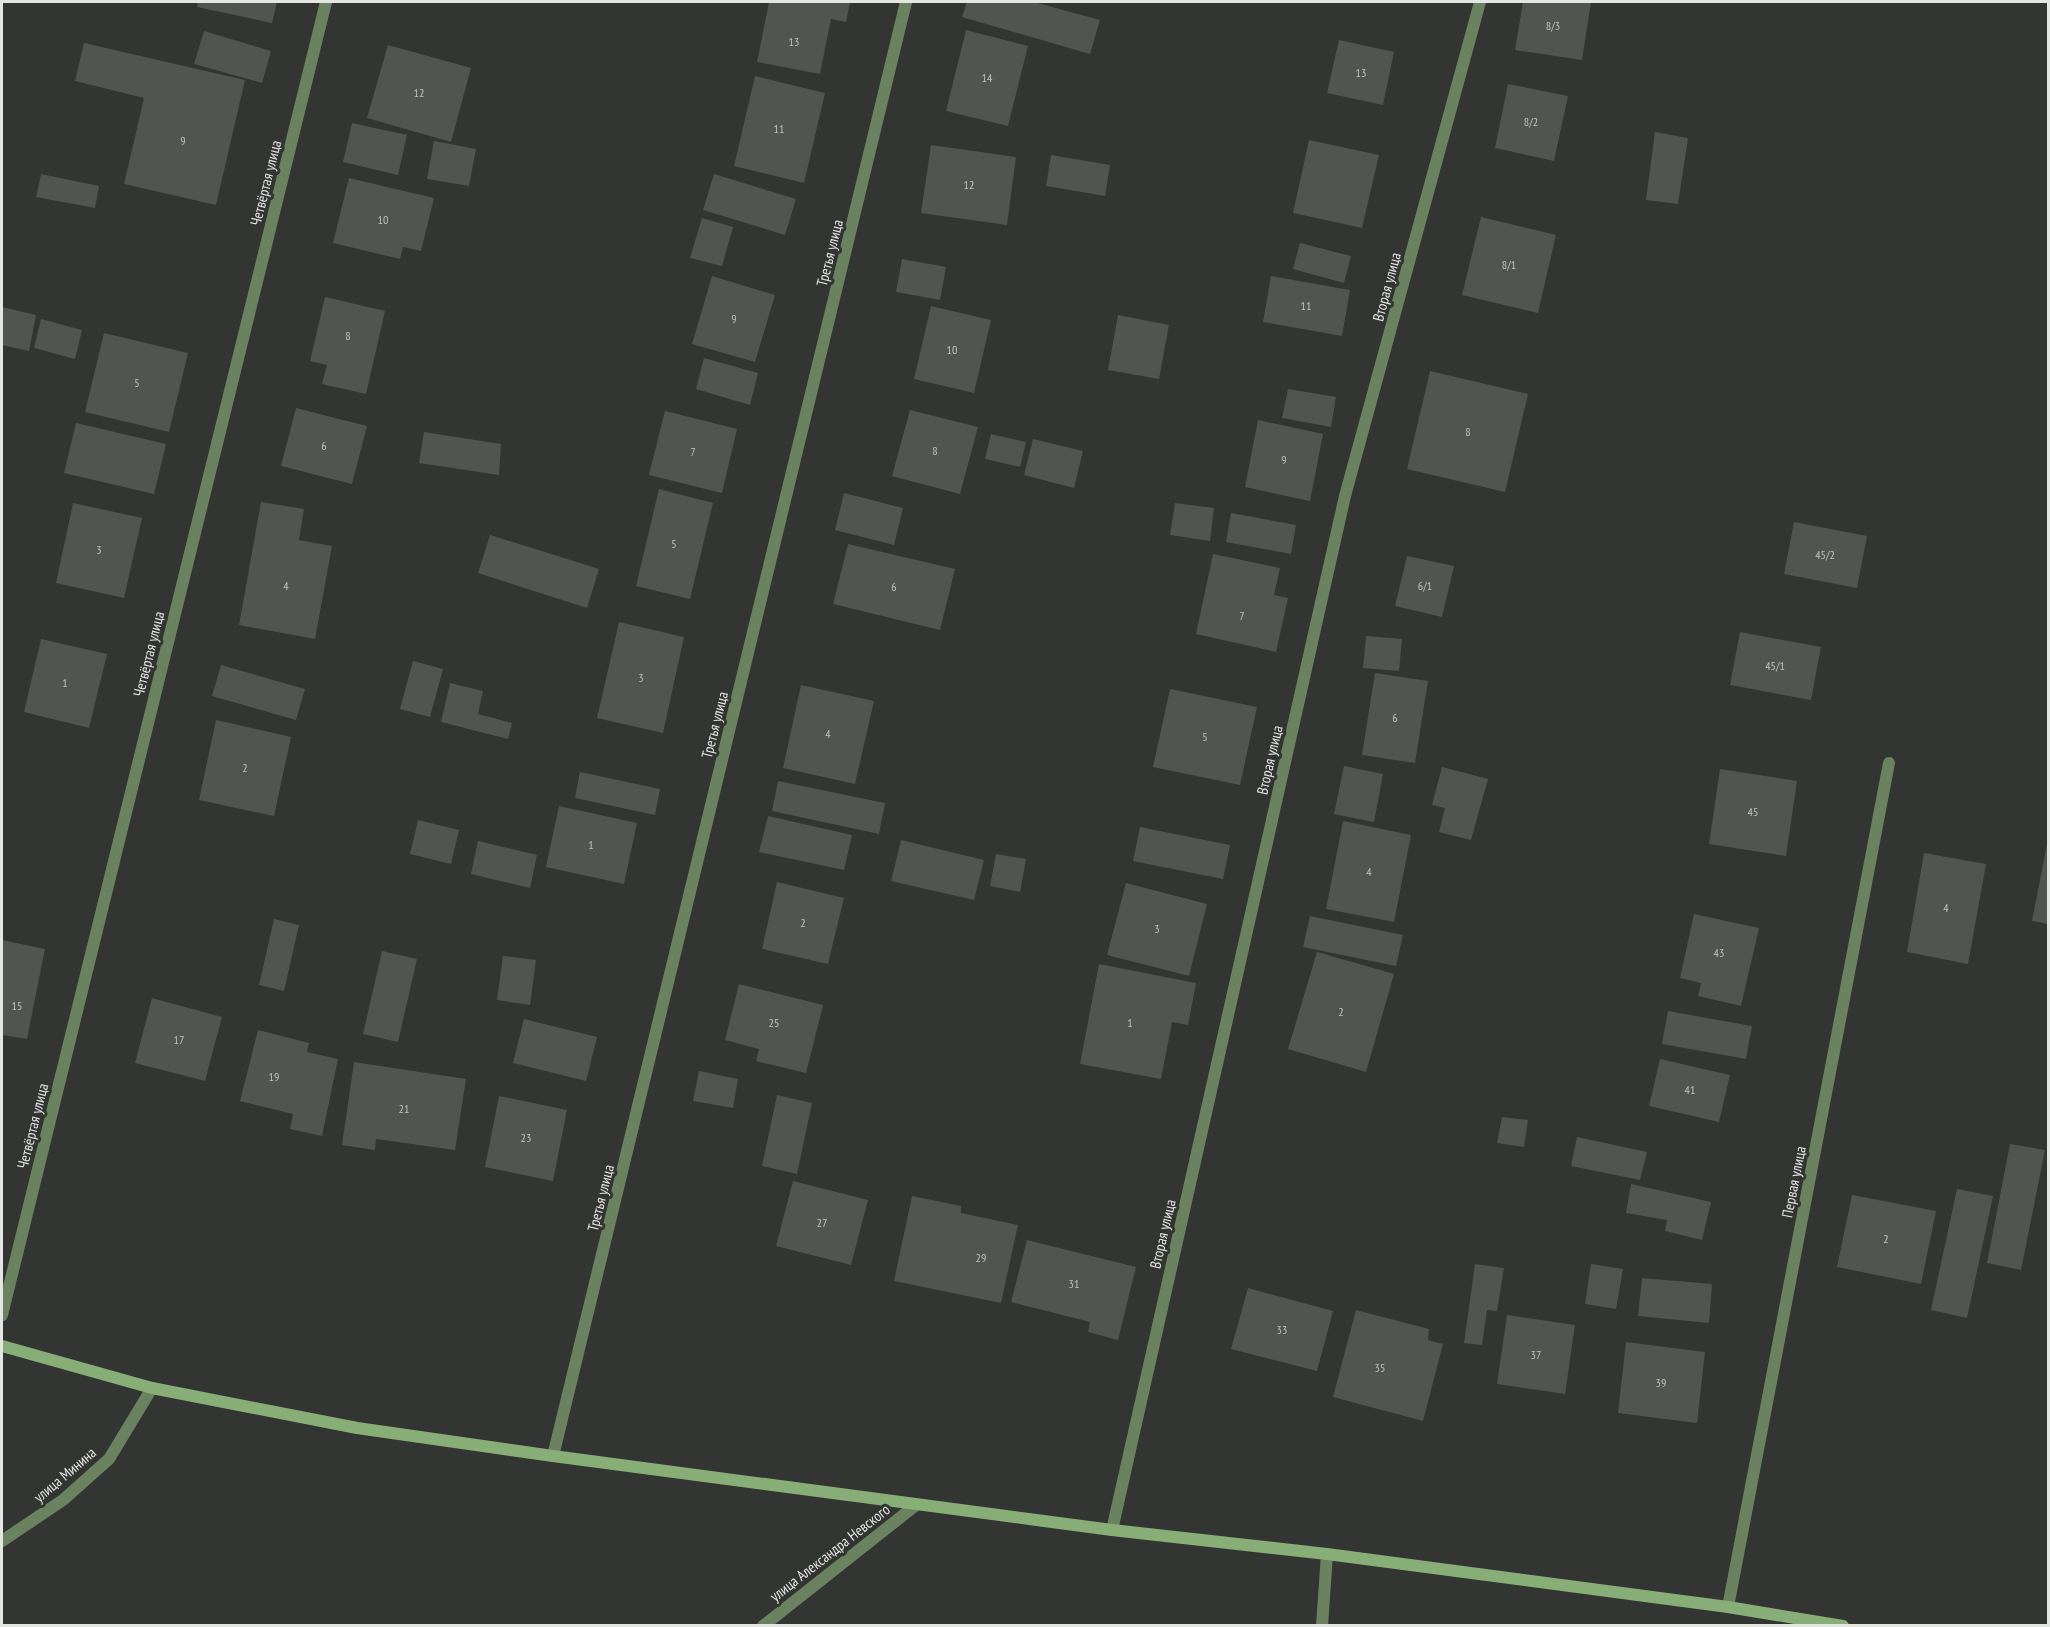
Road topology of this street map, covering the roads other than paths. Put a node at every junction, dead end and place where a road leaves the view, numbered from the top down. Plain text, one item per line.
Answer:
1 (326, 2) edge
2 (906, 2) edge
3 (1480, 2) edge
4 (1889, 763) dead end
5 (2, 1315) edge
6 (2, 1346) edge
7 (152, 1388) junction
8 (553, 1456) junction
9 (916, 1504) junction
10 (1112, 1530) junction
11 (2, 1541) edge
12 (1327, 1554) junction
13 (1728, 1607) junction
14 (763, 1626) edge
15 (1322, 1626) edge
16 (1843, 1626) edge

1 - 5 street, Четвёртая улица
2 - 8 street, Третья улица
3 - 10 street, Вторая улица
4 - 13 street, Первая улица
6 - 7 street
7 - 8 street
7 - 11 street, улица Минина
8 - 9 street
9 - 10 street
9 - 14 street, улица Александра Невского
10 - 12 street
12 - 13 street
12 - 15 street
13 - 16 street

